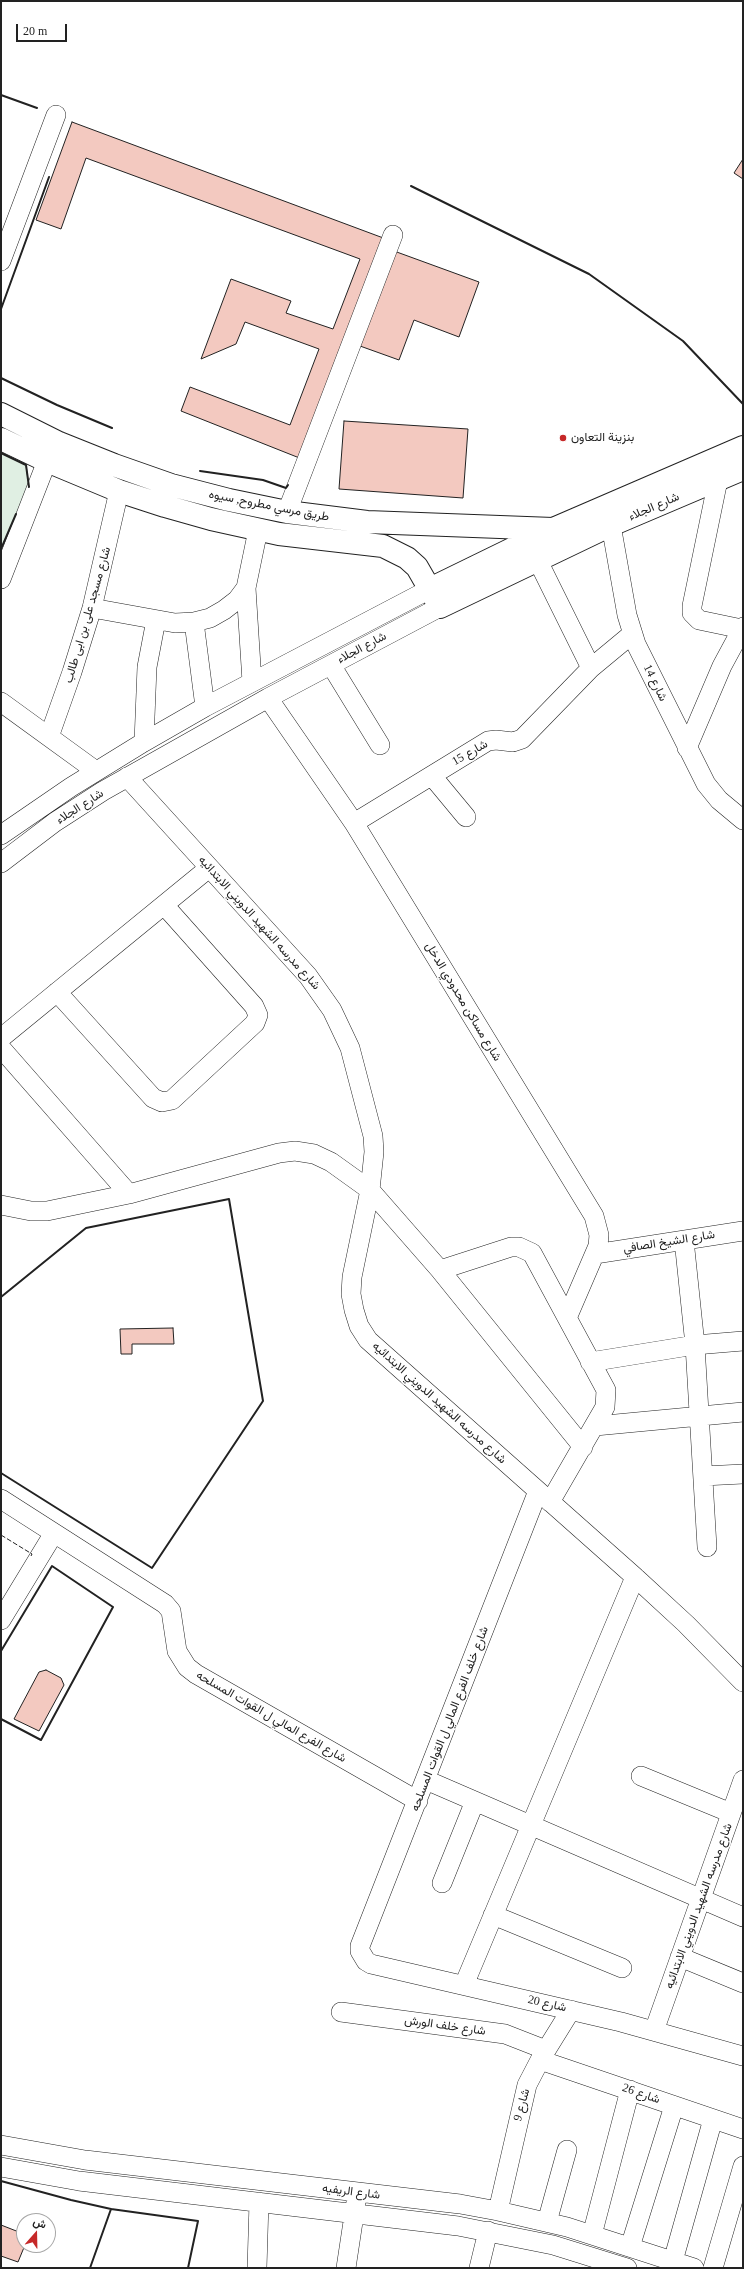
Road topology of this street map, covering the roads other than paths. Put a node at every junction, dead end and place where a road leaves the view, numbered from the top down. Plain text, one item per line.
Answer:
1 (56, 115) dead end
2 (393, 235) dead end
3 (1, 261) edge
4 (1, 414) edge
5 (1, 439) edge
6 (743, 447) edge
7 (47, 461) junction
8 (735, 475) edge
9 (119, 491) junction
10 (287, 512) junction
11 (611, 525) junction
12 (553, 529) junction
13 (258, 530) junction
14 (537, 559) junction
15 (1, 579) edge
16 (246, 588) junction
17 (435, 598) junction
18 (92, 608) junction
19 (156, 620) junction
20 (194, 622) junction
21 (742, 628) edge
22 (632, 634) junction
23 (331, 665) junction
24 (591, 668) junction
25 (252, 682) junction
26 (268, 698) junction
27 (1, 702) edge
28 (205, 707) junction
29 (49, 737) junction
30 (144, 742) junction
31 (380, 745) dead end
32 (687, 748) junction
33 (96, 771) junction
34 (432, 776) junction
35 (127, 777) junction
36 (466, 817) dead end
37 (743, 820) edge
38 (354, 823) junction
39 (1, 835) edge
40 (1, 863) edge
41 (209, 868) junction
42 (164, 905) junction
43 (57, 992) junction
44 (1, 1038) edge
45 (1, 1048) edge
46 (370, 1190) junction
47 (129, 1194) junction
48 (1, 1205) edge
49 (743, 1231) edge
50 (684, 1240) junction
51 (595, 1254) junction
52 (440, 1270) junction
53 (567, 1318) junction
54 (743, 1341) edge
55 (695, 1345) junction
56 (590, 1362) junction
57 (743, 1412) edge
58 (699, 1416) junction
59 (595, 1426) junction
60 (583, 1446) junction
61 (743, 1474) edge
62 (703, 1476) junction
63 (544, 1496) junction
64 (1, 1499) edge
65 (54, 1533) junction
66 (707, 1547) dead end
67 (635, 1577) junction
68 (1, 1620) edge
69 (743, 1682) edge
70 (641, 1776) dead end
71 (426, 1780) junction
72 (743, 1780) edge
73 (418, 1801) junction
74 (475, 1801) junction
75 (736, 1809) edge
76 (531, 1825) junction
77 (442, 1882) dead end
78 (701, 1898) junction
79 (493, 1915) junction
80 (743, 1916) edge
81 (360, 1946) joint
82 (680, 1957) junction
83 (622, 1968) dead end
84 (743, 1983) edge
85 (464, 1985) junction
86 (572, 2010) junction
87 (341, 2012) dead end
88 (654, 2031) junction
89 (543, 2055) junction
90 (743, 2056) edge
91 (630, 2090) junction
92 (674, 2106) junction
93 (713, 2119) junction
94 (743, 2129) edge
95 (1, 2145) edge
96 (567, 2150) dead end
97 (743, 2166) edge
98 (1, 2167) edge
99 (358, 2193) junction
100 (259, 2202) junction
101 (498, 2211) junction
102 (354, 2213) junction
103 (547, 2222) junction
104 (488, 2231) junction
105 (592, 2235) junction
106 (630, 2247) junction
107 (673, 2261) junction
108 (258, 2268) edge
109 (346, 2268) edge
110 (479, 2268) edge
111 (627, 2268) edge
112 (694, 2268) edge
113 (714, 2268) edge

1 - 3 street
2 - 10 street
4 - 10 main road, طريق مرسي مطروح, سيوه
5 - 7 main road, طريق مرسي مطروح, سيوه
6 - 12 main road, شارع الجلاء
7 - 9 main road, طريق مرسي مطروح, سيوه
7 - 15 street
8 - 11 main road, شارع الجلاء
8 - 21 street
9 - 13 main road, طريق مرسي مطروح, سيوه
9 - 18 street, شارع مسجد على بن ابى طالب
10 - 12 main road, طريق مرسي مطروح, سيوه
11 - 14 main road, شارع الجلاء
11 - 22 street, شارع 14
12 - 17 main road, شارع الجلاء
13 - 16 street
13 - 17 main road, طريق مرسي مطروح, سيوه
14 - 17 main road, شارع الجلاء
14 - 24 street
16 - 20 street
16 - 25 street
17 - 23 street, شارع الجلاء
17 - 25 street, شارع الجلاء
18 - 19 street
18 - 29 street, شارع مسجد على بن ابى طالب
19 - 20 street
19 - 30 street
20 - 28 street
21 - 32 street
22 - 24 street, شارع 15
22 - 32 street, شارع 14
23 - 26 street, شارع الجلاء
23 - 31 street
24 - 34 street, شارع 15
25 - 28 street, شارع الجلاء
26 - 35 street, شارع الجلاء
26 - 38 street, شارع مساكن محدودي الدخل
27 - 29 street
28 - 30 street, شارع الجلاء
29 - 33 street
30 - 33 street, شارع الجلاء
32 - 37 street, شارع 14
33 - 39 street, شارع الجلاء
34 - 36 street
34 - 38 street, شارع 15
35 - 40 street, شارع الجلاء
35 - 41 street, شارع مدرسه الشهيد الدويني الابتدائيه
38 - 51 street, شارع مساكن محدودي الدخل
41 - 42 street
41 - 46 street, شارع مدرسه الشهيد الدويني الابتدائيه
42 - 43 street
42 - 43 street
43 - 44 street
45 - 47 street
46 - 47 street
46 - 52 street
46 - 63 street, شارع مدرسه الشهيد الدويني الابتدائيه
47 - 48 street
49 - 50 street, شارع الشيخ الصافي
50 - 51 street, شارع الشيخ الصافي
50 - 55 street
51 - 53 street, شارع مساكن محدودي الدخل
52 - 53 street, شارع خلف الفرع المالي ل القوات المسلحه
52 - 60 street
53 - 56 street, شارع خلف الفرع المالي ل القوات المسلحه
54 - 55 street
55 - 56 street
55 - 58 street
56 - 59 street, شارع خلف الفرع المالي ل القوات المسلحه
57 - 58 street
58 - 59 street
58 - 62 street
59 - 60 street, شارع خلف الفرع المالي ل القوات المسلحه
60 - 63 street, شارع خلف الفرع المالي ل القوات المسلحه
61 - 62 street
62 - 66 street
63 - 67 street, شارع مدرسه الشهيد الدويني الابتدائيه
63 - 71 street, شارع خلف الفرع المالي ل القوات المسلحه
64 - 65 street, شارع الفرع المالي ل القوات المسلحه
65 - 68 street
65 - 73 street, شارع الفرع المالي ل القوات المسلحه
67 - 69 street, شارع مدرسه الشهيد الدويني الابتدائيه
67 - 76 street
70 - 75 street
71 - 73 street, شارع خلف الفرع المالي ل القوات المسلحه
71 - 74 street
72 - 75 street, شارع مدرسه الشهيد الدويني الابتدائيه
73 - 81 street, شارع خلف الفرع المالي ل القوات المسلحه
74 - 76 street
74 - 77 street
75 - 78 street, شارع مدرسه الشهيد الدويني الابتدائيه
76 - 78 street
76 - 79 street
78 - 80 street
78 - 82 street, شارع مدرسه الشهيد الدويني الابتدائيه
79 - 83 street
79 - 85 street
81 - 85 street, شارع 20
82 - 84 street
82 - 88 street, شارع مدرسه الشهيد الدويني الابتدائيه
85 - 86 street, شارع 20
86 - 88 street, شارع 20
86 - 89 street, شارع 9
87 - 89 street, شارع خلف الورش
88 - 90 street, شارع 20
89 - 91 street, شارع 26
89 - 101 street, شارع 9
91 - 92 street, شارع 26
91 - 105 street
92 - 93 street, شارع 26
92 - 106 street
93 - 94 street, شارع 26
93 - 107 street
95 - 99 street, شارع الريفيه
96 - 103 street
97 - 113 street
98 - 100 street, شارع الريفيه
99 - 101 street, شارع الريفيه
99 - 102 street
100 - 102 street, شارع الريفيه
100 - 108 street
101 - 103 street, شارع الريفيه
102 - 104 street, شارع الريفيه
102 - 109 street
103 - 105 street, شارع الريفيه
104 - 110 street
104 - 111 street, شارع الريفيه
105 - 106 street, شارع الريفيه
106 - 107 street, شارع الريفيه
107 - 112 street, شارع الريفيه

